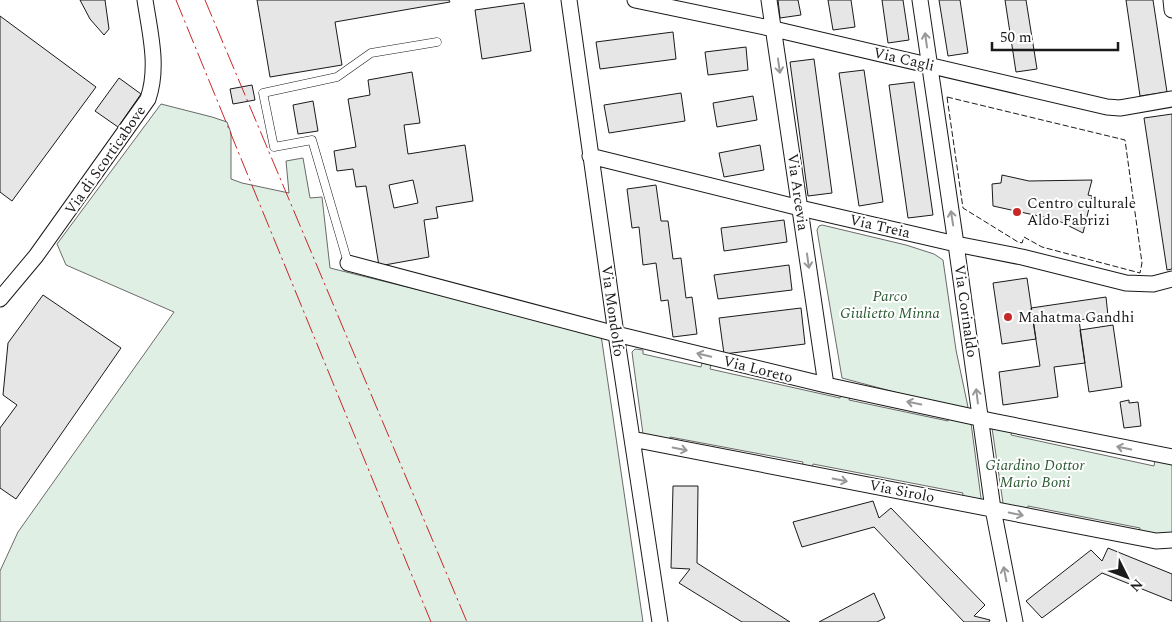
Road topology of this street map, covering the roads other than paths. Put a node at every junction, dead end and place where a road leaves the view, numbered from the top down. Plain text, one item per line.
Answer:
1 (145, 0) edge
2 (569, 0) edge
3 (635, 0) edge
4 (770, 0) edge
5 (920, 0) edge
6 (1170, 0) edge
7 (1172, 10) edge
8 (774, 29) junction
9 (437, 42) dead end
10 (929, 65) junction
11 (1172, 99) edge
12 (590, 156) junction
13 (800, 208) junction
14 (956, 244) junction
15 (348, 263) joint
16 (1172, 279) edge
17 (0, 299) edge
18 (616, 334) junction
19 (826, 385) junction
20 (980, 419) junction
21 (632, 439) junction
22 (1172, 457) edge
23 (993, 509) junction
24 (1172, 540) edge
25 (660, 622) edge
26 (1015, 622) edge

1 - 17 street, Via di Scorticabove
2 - 12 street, Via Mondolfo
3 - 8 street, Via Cagli
4 - 8 street, Via Arcevia
10 -> 5 street, Via Corinaldo
6 - 7 street
8 - 10 street, Via Cagli
8 -> 13 street, Via Arcevia
9 - 15 lane
10 - 11 street, Via Cagli
14 -> 10 street, Via Corinaldo
12 - 13 street, Via Treia
12 - 18 street, Via Mondolfo
13 - 14 street, Via Treia
13 -> 19 street, Via Arcevia
14 - 16 street, Via Treia
20 -> 14 street, Via Corinaldo
15 - 18 street, Via Loreto
19 -> 18 street, Via Loreto
18 - 21 street, Via Mondolfo
20 -> 19 street, Via Loreto
22 -> 20 street, Via Loreto
20 - 23 street, Via Corinaldo
21 -> 23 street, Via Sirolo
21 - 25 street, Via Mondolfo
23 -> 24 street, Via Sirolo
26 -> 23 street, Via Corinaldo

